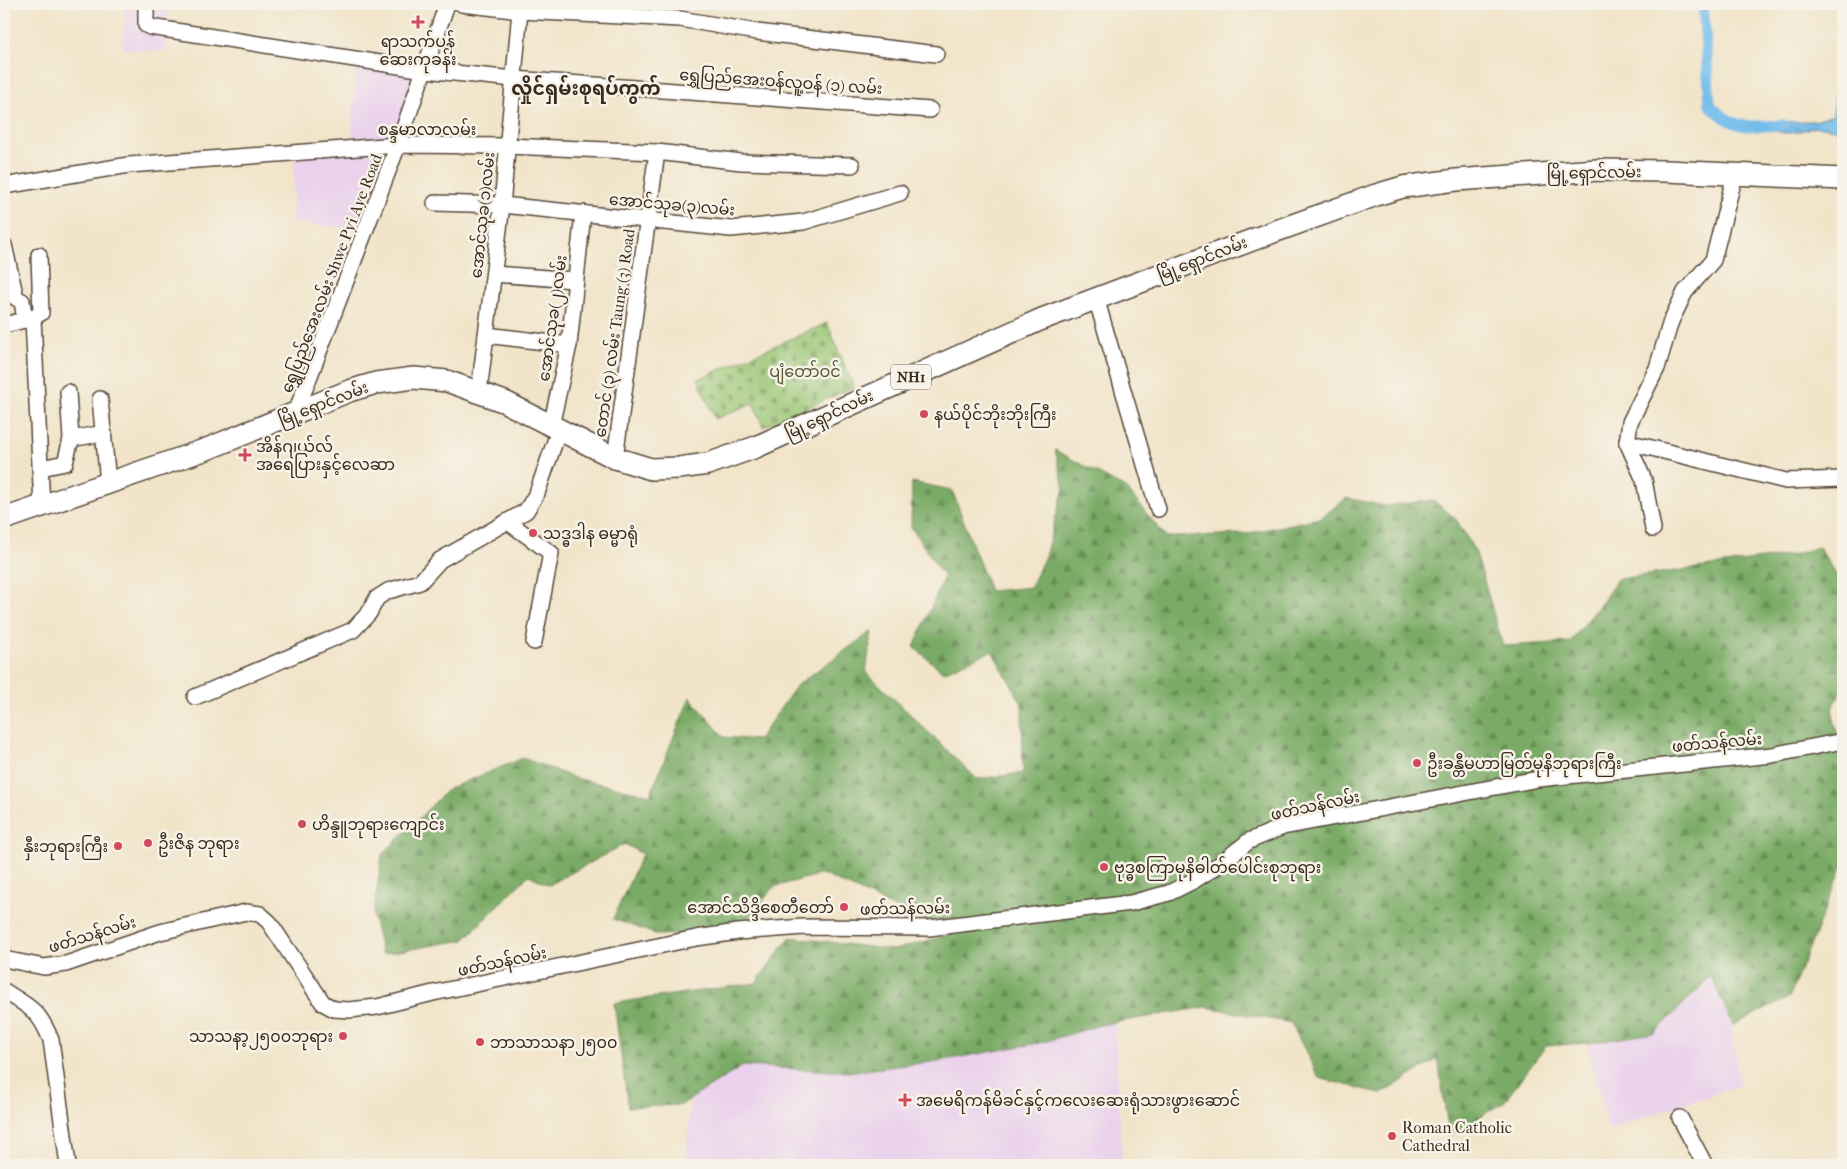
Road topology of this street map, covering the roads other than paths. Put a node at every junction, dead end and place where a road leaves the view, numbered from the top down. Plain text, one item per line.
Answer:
1 (146, 4) edge
2 (447, 4) edge
3 (462, 4) edge
4 (520, 11) junction
5 (936, 54) dead end
6 (425, 70) junction
7 (514, 79) junction
8 (930, 110) dead end
9 (398, 145) junction
10 (507, 146) junction
11 (657, 152) junction
12 (852, 165) dead end
13 (1735, 175) junction
14 (1843, 179) edge
15 (4, 186) edge
16 (900, 193) dead end
17 (435, 203) dead end
18 (502, 206) junction
19 (583, 213) junction
20 (648, 220) junction
21 (4, 244) edge
22 (39, 255) dead end
23 (494, 274) junction
24 (574, 280) junction
25 (1096, 298) junction
26 (29, 319) junction
27 (4, 325) edge
28 (486, 336) junction
29 (569, 345) junction
30 (68, 392) dead end
31 (479, 392) junction
32 (100, 399) dead end
33 (296, 412) junction
34 (555, 428) junction
35 (104, 433) junction
36 (71, 439) junction
37 (1627, 442) junction
38 (614, 458) junction
39 (41, 468) junction
40 (1843, 479) edge
41 (108, 483) junction
42 (42, 507) junction
43 (1158, 509) dead end
44 (4, 516) edge
45 (508, 522) junction
46 (1653, 529) dead end
47 (534, 642) dead end
48 (195, 697) dead end
49 (1843, 742) edge
50 (4, 960) edge
51 (4, 991) edge
52 (1680, 1118) dead end
53 (68, 1165) edge
54 (1705, 1165) edge

1 - 6 street, ရွှေပြည်အေးဝန်လူ့ဝန် (၁) လမ်း
2 - 6 street, ရွှေပြည်အေးလမ်း Shwe Pyi Aye Road
3 - 4 street
4 - 5 street
4 - 7 street, အောင်သုခ(၁)လမ်း
6 - 7 street, ရွှေပြည်အေးဝန်လူ့ဝန် (၁) လမ်း
6 - 9 street, ရွှေပြည်အေးလမ်း Shwe Pyi Aye Road
7 - 8 street, ရွှေပြည်အေးဝန်လူ့ဝန် (၁) လမ်း
7 - 10 street, အောင်သုခ(၁)လမ်း
9 - 10 street, စန္ဒမာလာလမ်း
9 - 15 street, စန္ဒမာလာလမ်း
9 - 33 street, ရွှေပြည်အေးလမ်း Shwe Pyi Aye Road
10 - 11 street, စန္ဒမာလာလမ်း
10 - 18 street, အောင်သုခ(၁)လမ်း
11 - 12 street, စန္ဒမာလာလမ်း
11 - 20 street, တောင် (၃) လမ်း Taung (3) Road
13 - 14 highway, မြို့ရှောင်လမ်း / NH1
13 - 25 highway, မြို့ရှောင်လမ်း / NH1
13 - 37 street
16 - 20 street, အောင်သုခ(၃)လမ်း
17 - 18 street, အောင်သုခ(၃)လမ်း
18 - 19 street, အောင်သုခ(၃)လမ်း
18 - 23 street, အောင်သုခ(၁)လမ်း
19 - 20 street, အောင်သုခ(၃)လမ်း
19 - 24 street, အောင်သုခ(၂)လမ်း
20 - 38 street, တောင် (၃) လမ်း Taung (3) Road
21 - 26 street
22 - 26 street
23 - 24 street
23 - 28 street, အောင်သုခ(၁)လမ်း
24 - 29 street, အောင်သုခ(၂)လမ်း
25 - 38 highway, မြို့ရှောင်လမ်း / NH1
25 - 43 street
26 - 27 street
26 - 39 street
28 - 29 street
28 - 31 street, အောင်သုခ(၁)လမ်း
29 - 34 street, အောင်သုခ(၂)လမ်း
30 - 36 street
31 - 33 highway, မြို့ရှောင်လမ်း / NH1
31 - 34 highway, မြို့ရှောင်လမ်း / NH1
32 - 35 street
33 - 41 highway, မြို့ရှောင်လမ်း / NH1
34 - 38 highway, မြို့ရှောင်လမ်း / NH1
34 - 45 street, အောင်သုခ(၂)လမ်း
35 - 36 street
35 - 41 street
36 - 39 street
37 - 40 street
37 - 46 street
39 - 42 street
41 - 42 highway, မြို့ရှောင်လမ်း / NH1
42 - 44 highway, မြို့ရှောင်လမ်း / NH1
45 - 47 street
45 - 48 street, အောင်သုခ(၂)လမ်း
49 - 50 street, ဖတ်သန်လမ်း
51 - 53 street
52 - 54 street

